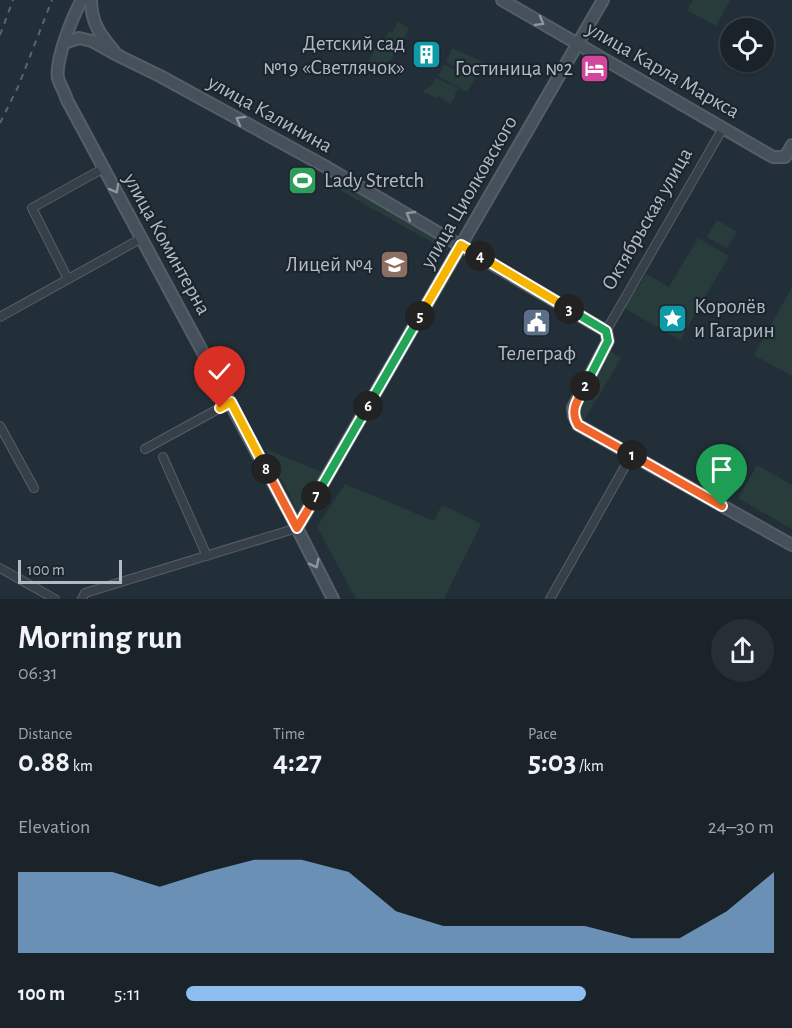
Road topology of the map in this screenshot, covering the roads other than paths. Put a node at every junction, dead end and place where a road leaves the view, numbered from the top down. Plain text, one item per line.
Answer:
1 (502, 0) edge
2 (603, 0) edge
3 (86, 3) edge
4 (64, 43) junction
5 (578, 44) junction
6 (121, 57) junction
7 (723, 128) junction
8 (792, 145) edge
9 (104, 168) junction
10 (142, 238) junction
11 (461, 245) junction
12 (68, 279) junction
13 (0, 316) edge
14 (607, 336) junction
15 (231, 402) junction
16 (0, 426) edge
17 (145, 449) dead end
18 (632, 454) junction
19 (163, 457) dead end
20 (34, 488) dead end
21 (297, 528) junction
22 (792, 545) edge
23 (207, 556) junction
24 (0, 568) edge
25 (56, 599) edge
26 (82, 599) edge
27 (333, 599) edge
28 (550, 599) edge

1 -> 5 street, улица Карла Маркса
2 - 5 street, улица Циолковского
3 - 4 street, улица Коминтерна
3 - 6 street
4 - 6 street, улица Калинина
4 - 9 street, улица Коминтерна
5 - 7 street, улица Карла Маркса
5 - 11 street, улица Циолковского
11 -> 6 street, улица Калинина
7 - 8 street, улица Карла Маркса
7 - 14 street, Октябрьская улица
9 -> 10 street, улица Коминтерна
9 - 12 street
10 - 12 street
10 - 15 street, улица Коминтерна
11 - 14 street, улица Калинина
11 - 21 street, улица Циолковского
12 - 13 street
14 - 18 street
15 - 17 street
15 - 21 street, улица Коминтерна
16 - 20 street
18 - 22 street
18 - 28 street
19 - 23 street
21 - 23 street
21 -> 27 street, улица Коминтерна
23 - 26 street
24 - 25 street

